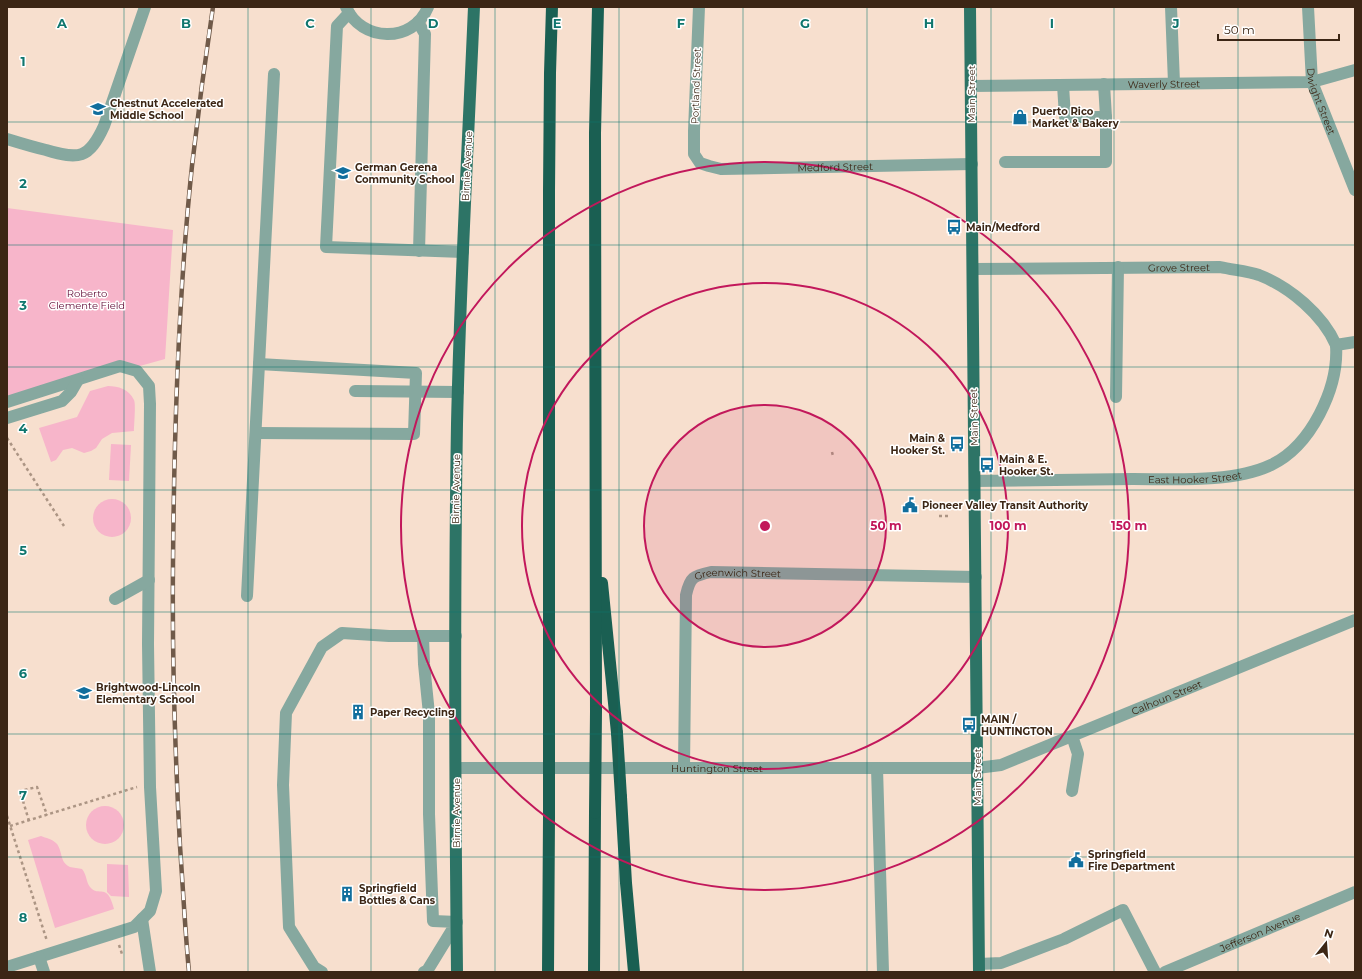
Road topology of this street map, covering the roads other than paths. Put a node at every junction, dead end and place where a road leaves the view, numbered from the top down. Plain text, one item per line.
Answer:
1 (145, 7) edge
2 (428, 7) edge
3 (474, 7) edge
4 (552, 7) edge
5 (598, 7) edge
6 (699, 7) edge
7 (970, 7) edge
8 (1172, 7) edge
9 (1308, 7) edge
10 (347, 10) edge
11 (418, 22) junction
12 (1355, 70) edge
13 (274, 74) dead end
14 (1312, 82) junction
15 (1174, 83) junction
16 (1104, 84) junction
17 (1063, 85) junction
18 (971, 86) junction
19 (1106, 117) junction
20 (7, 139) edge
21 (1005, 162) dead end
22 (700, 163) joint
23 (972, 164) junction
24 (1355, 190) edge
25 (419, 251) junction
26 (463, 252) junction
27 (1118, 267) junction
28 (973, 269) junction
29 (1355, 342) edge
30 (1336, 345) junction
31 (259, 364) junction
32 (78, 380) junction
33 (355, 391) dead end
34 (414, 391) junction
35 (458, 392) junction
36 (1116, 397) dead end
37 (7, 402) edge
38 (7, 418) edge
39 (256, 433) junction
40 (975, 481) junction
41 (596, 516) junction
42 (976, 577) junction
43 (148, 580) junction
44 (247, 596) dead end
45 (115, 599) dead end
46 (1355, 620) edge
47 (422, 636) junction
48 (456, 636) junction
49 (1072, 736) junction
50 (456, 768) junction
51 (684, 768) junction
52 (877, 768) junction
53 (977, 768) junction
54 (1072, 791) dead end
55 (1355, 892) edge
56 (142, 919) junction
57 (457, 922) junction
58 (39, 956) junction
59 (7, 967) edge
60 (979, 968) edge
61 (44, 972) edge
62 (150, 972) edge
63 (322, 972) edge
64 (424, 972) edge
65 (457, 972) edge
66 (548, 972) edge
67 (594, 972) edge
68 (634, 972) edge
69 (883, 972) edge
70 (1155, 972) edge
71 (1165, 972) edge

1 - 20 street
2 - 11 street
3 - 26 main road, Birnie Avenue
4 - 66 highway, bridge
5 - 41 highway
6 - 22 street, Portland Street
7 - 18 main road, Main Street
8 - 15 street
9 - 14 street, Dwight Street
10 - 11 street
10 - 25 street
11 - 25 street
12 - 14 street, Waverly Street
13 - 31 street
14 - 15 street, Waverly Street
14 - 24 street, Dwight Street
15 - 16 street, Waverly Street
16 - 17 street, Waverly Street
16 - 19 street
17 - 18 street, Waverly Street
17 - 19 street
18 - 23 main road, Main Street
19 - 21 street
22 - 23 street, Medford Street
23 - 28 main road, Main Street
25 - 26 street
26 - 35 main road, Birnie Avenue
27 - 28 street, Grove Street
27 - 30 street, Grove Street
27 - 36 street
28 - 40 main road, Main Street
29 - 30 street
30 - 40 street, East Hooker Street
31 - 34 street
31 - 39 street
32 - 37 street
32 - 38 street
32 - 43 street
33 - 34 street
34 - 35 street
34 - 39 street
35 - 48 main road, Birnie Avenue
39 - 44 street
40 - 42 main road, Main Street
41 - 67 highway, bridge
41 - 68 highway, bridge
42 - 51 street, Greenwich Street
42 - 53 main road, Main Street
43 - 45 street
43 - 56 street
46 - 49 street, Calhoun Street
47 - 48 street
47 - 57 street
47 - 63 street
48 - 50 main road, Birnie Avenue
49 - 53 street, Calhoun Street
49 - 54 street
50 - 51 street, Huntington Street
50 - 57 main road, Birnie Avenue
51 - 52 street, Huntington Street
52 - 53 street, Huntington Street
52 - 69 street
53 - 60 main road, Main Street
55 - 71 street, Jefferson Avenue
56 - 58 street
56 - 62 street
57 - 64 street
57 - 65 main road, Birnie Avenue
58 - 59 street
58 - 61 street
60 - 70 street

